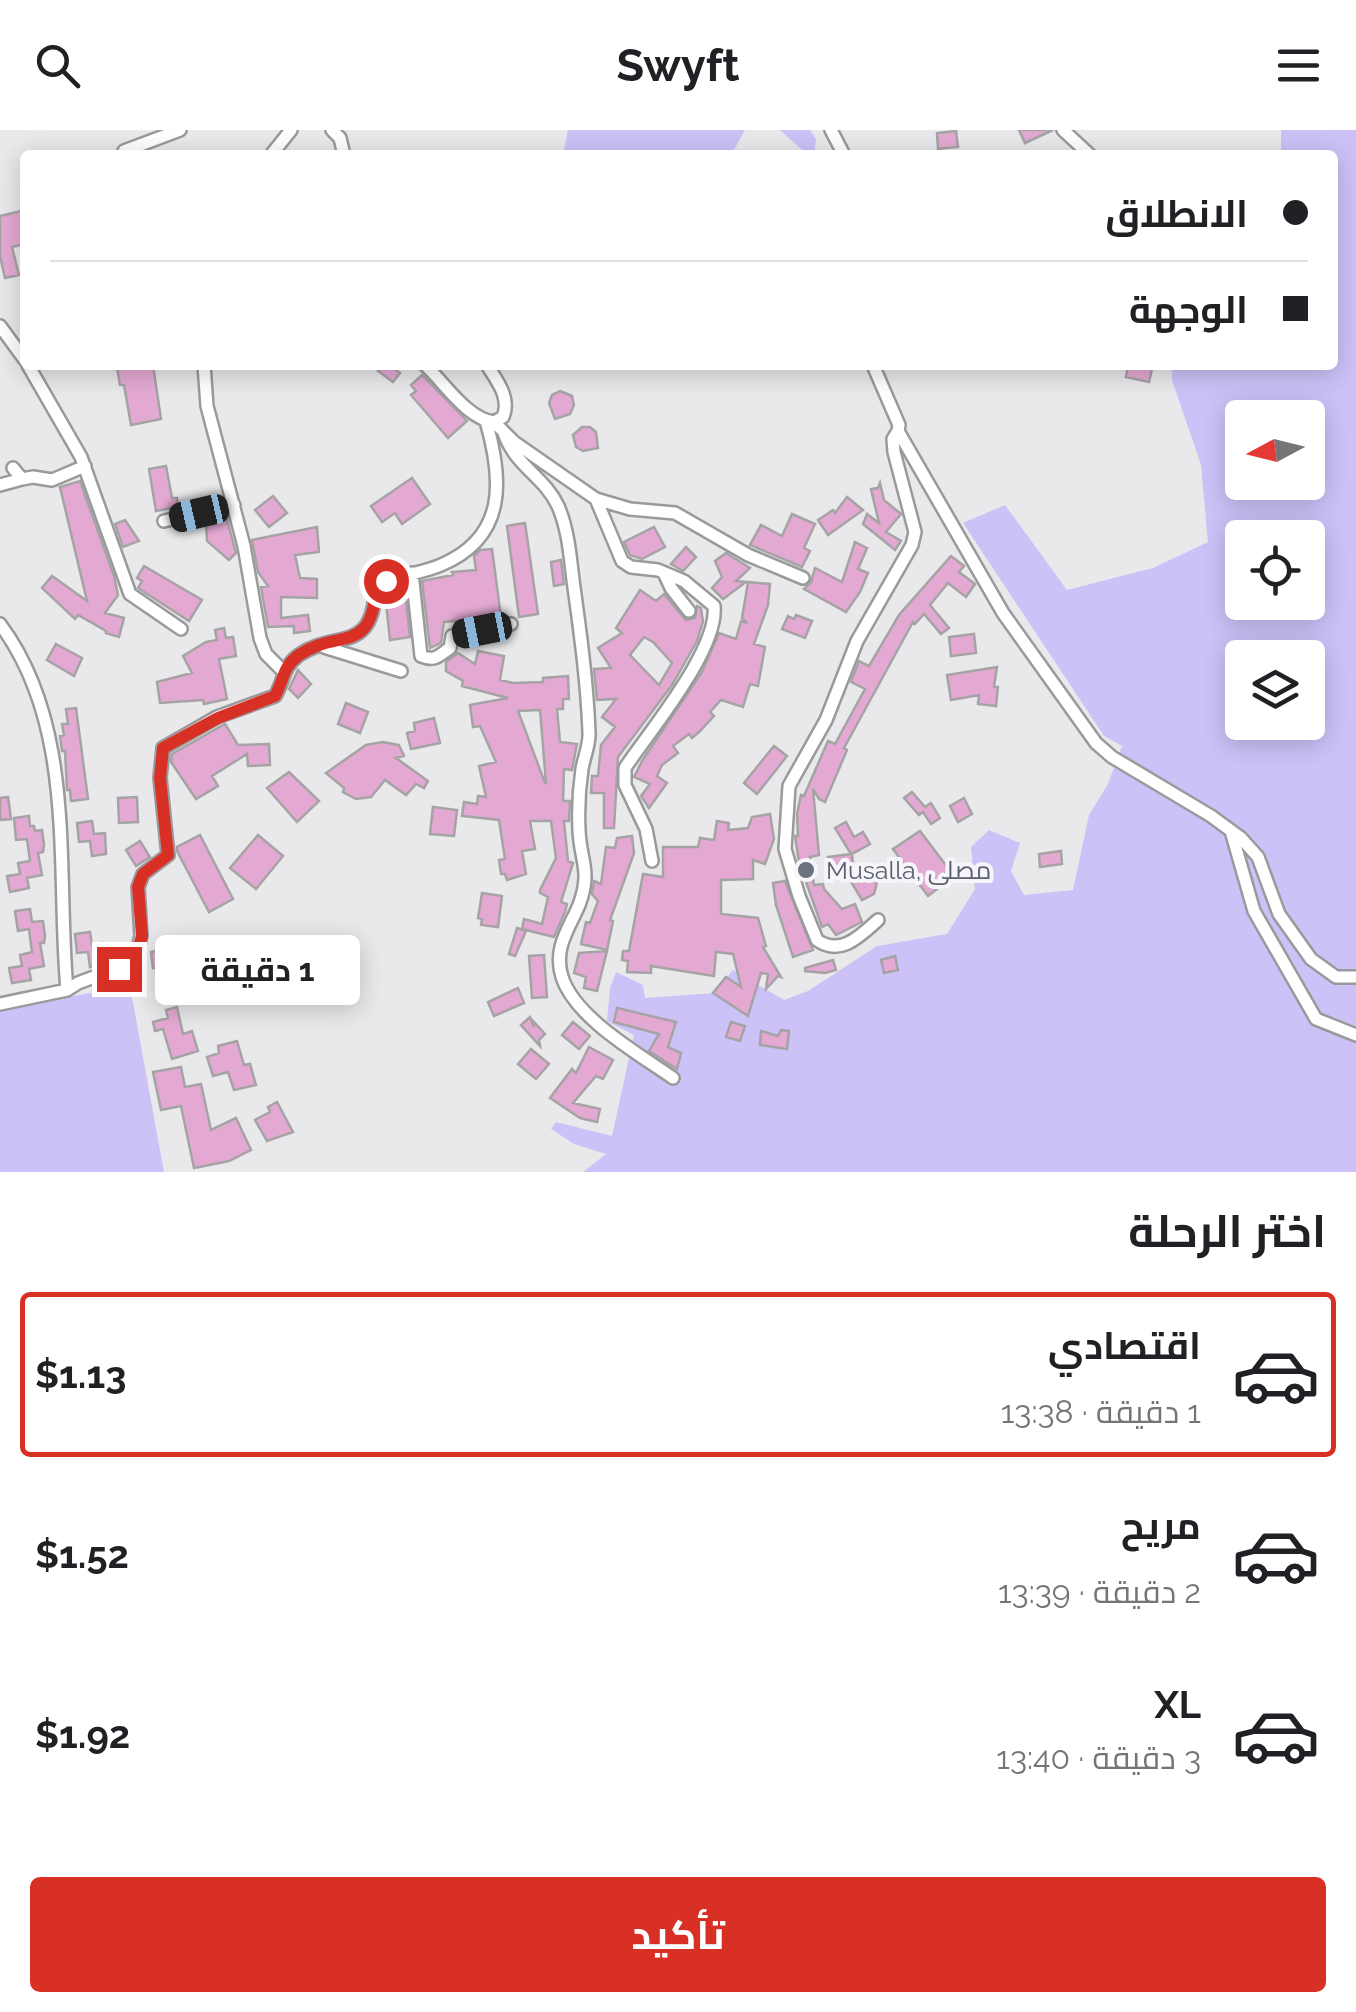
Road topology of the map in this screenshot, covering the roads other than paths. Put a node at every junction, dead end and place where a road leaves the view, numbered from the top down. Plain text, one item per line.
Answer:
1 (180, 130) edge
2 (291, 130) edge
3 (1062, 130) edge
4 (127, 150) edge
5 (275, 150) edge
6 (1084, 150) edge
7 (0, 326) edge
8 (20, 354) edge
9 (30, 370) edge
10 (204, 370) edge
11 (432, 370) edge
12 (491, 370) edge
13 (876, 370) edge
14 (490, 421) junction
15 (898, 430) junction
16 (504, 434) junction
17 (86, 466) junction
18 (13, 468) dead end
19 (22, 480) junction
20 (0, 485) edge
21 (596, 499) junction
22 (234, 504) junction
23 (637, 510) junction
24 (164, 521) dead end
25 (608, 526) junction
26 (412, 573) junction
27 (664, 573) junction
28 (803, 578) dead end
29 (689, 611) dead end
30 (0, 624) edge
31 (511, 624) dead end
32 (181, 629) dead end
33 (323, 646) junction
34 (283, 670) junction
35 (402, 671) dead end
36 (1232, 831) junction
37 (652, 861) dead end
38 (878, 920) dead end
39 (1356, 976) edge
40 (67, 990) junction
41 (0, 1004) edge
42 (1356, 1036) edge
43 (674, 1078) dead end

1 - 4 street
2 - 5 street
3 - 6 street
7 - 8 street
9 - 17 street
10 - 22 street
11 - 14 street
12 - 14 street
13 - 15 street
14 - 16 street
14 - 26 street
15 - 36 street
15 - 38 street
16 - 21 street
16 - 43 street
17 - 19 street
17 - 32 street
18 - 19 street
19 - 20 street
21 - 23 street
21 - 25 street
22 - 24 street
22 - 34 street
23 - 25 street
23 - 28 street
25 - 27 street
26 - 31 street
26 - 33 street
27 - 29 street
27 - 37 street
30 - 40 street
33 - 34 street
33 - 35 street
34 - 40 street
36 - 39 street
36 - 42 street
40 - 41 street

